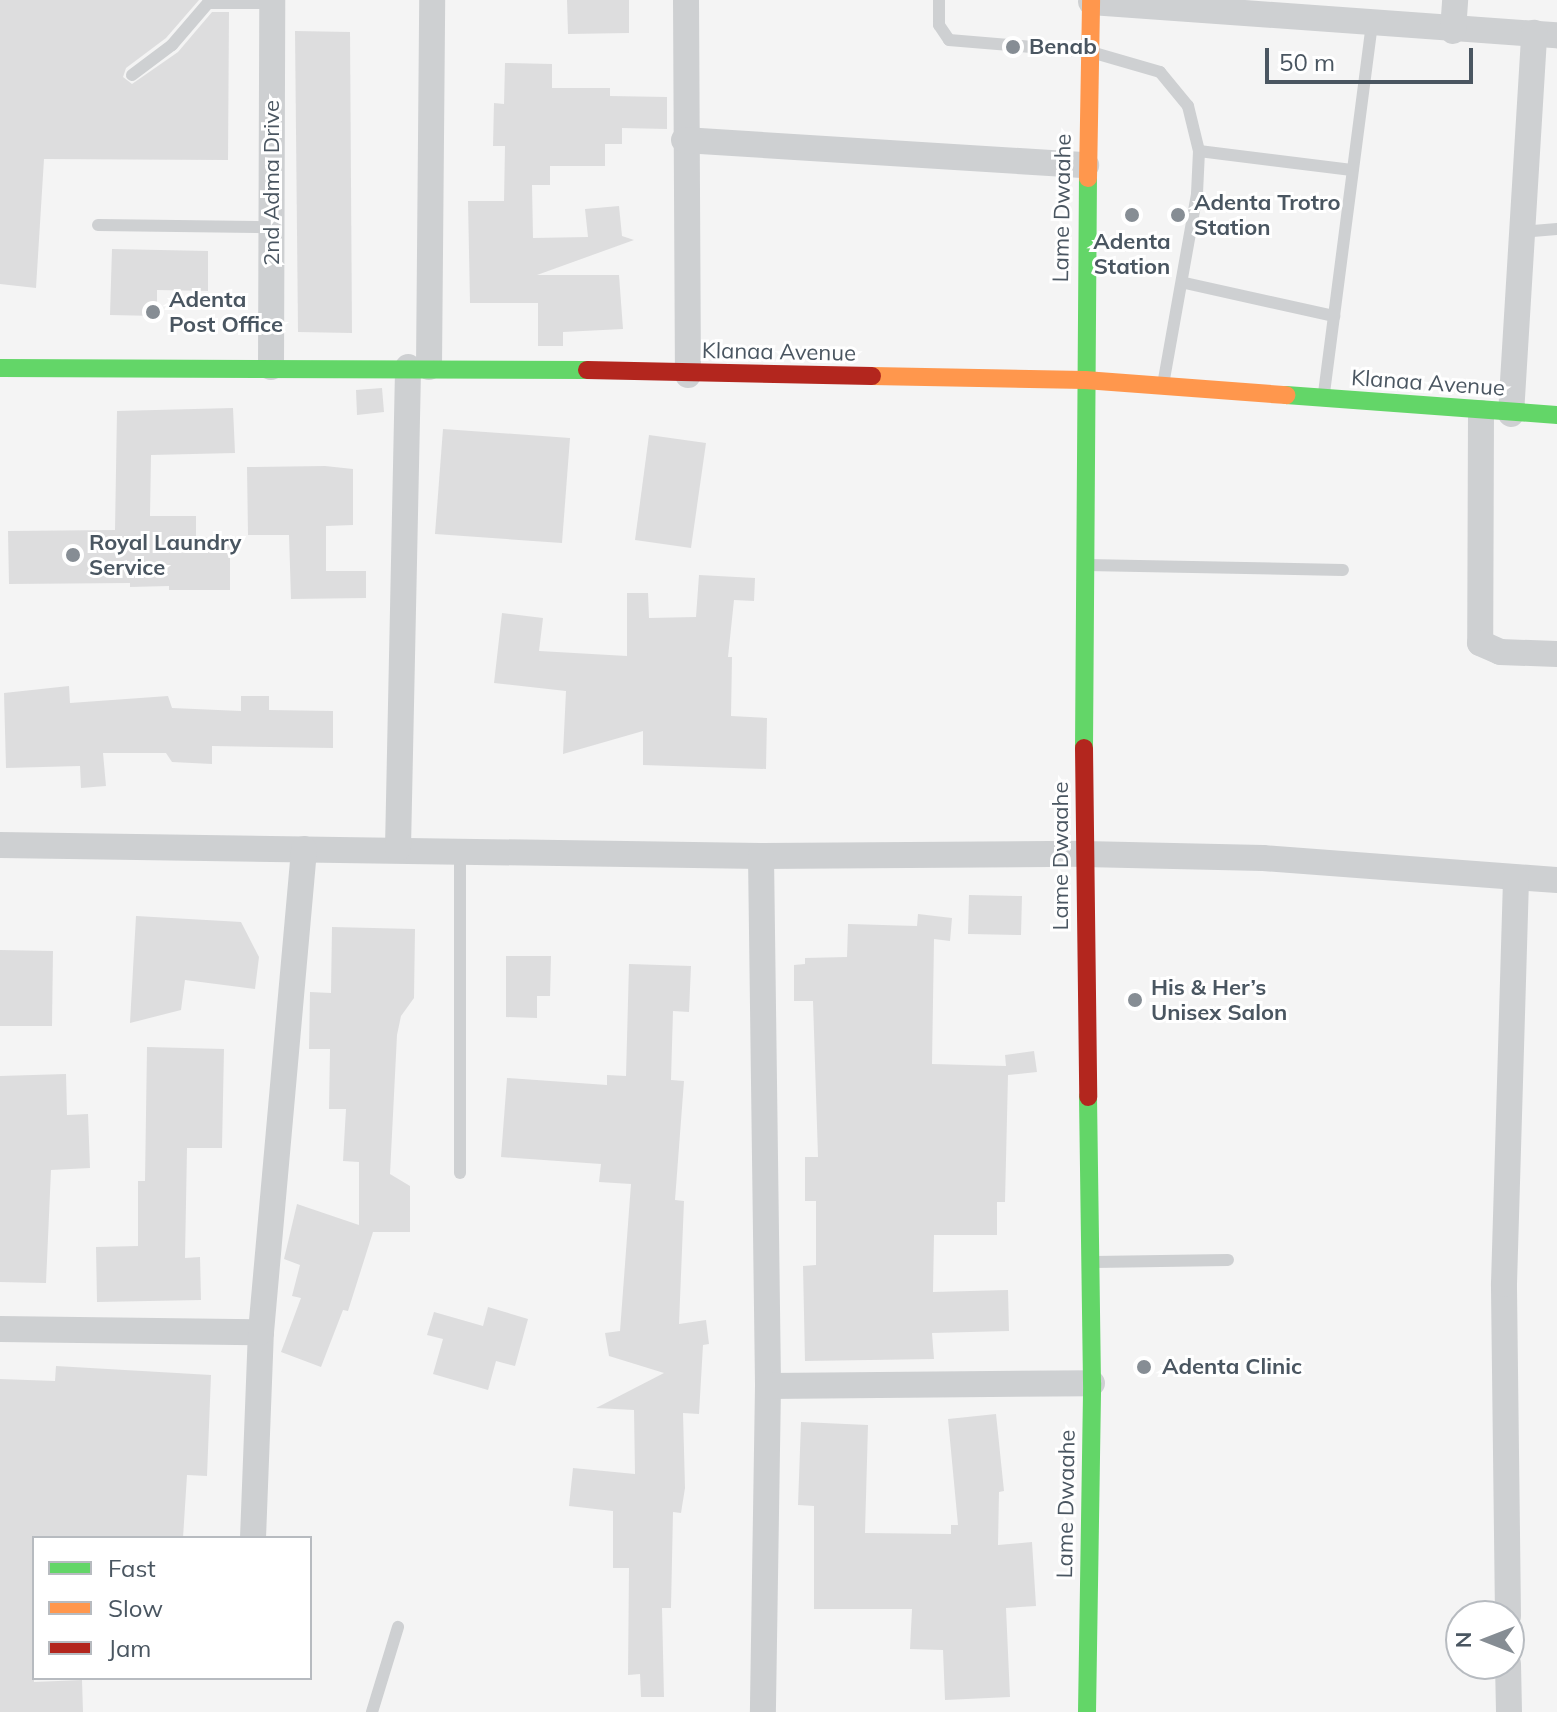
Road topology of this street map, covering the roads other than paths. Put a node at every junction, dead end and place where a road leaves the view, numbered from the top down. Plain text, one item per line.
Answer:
1 (432, 0) edge
2 (686, 0) edge
3 (939, 0) edge
4 (1455, 0) edge
5 (1091, 1) edge
6 (208, 2) edge
7 (272, 2) edge
8 (1372, 23) junction
9 (1453, 31) junction
10 (1545, 34) edge
11 (1091, 52) junction
12 (132, 75) dead end
13 (684, 140) junction
14 (1199, 151) junction
15 (1086, 165) junction
16 (1352, 170) junction
17 (98, 225) dead end
18 (272, 227) junction
19 (1557, 229) edge
20 (1522, 232) junction
21 (1185, 283) junction
22 (1334, 316) junction
23 (271, 367) junction
24 (418, 367) junction
25 (0, 368) edge
26 (688, 375) junction
27 (1085, 380) junction
28 (1163, 386) junction
29 (1323, 400) junction
30 (1481, 413) junction
31 (1511, 414) junction
32 (1557, 415) edge
33 (1085, 565) junction
34 (1343, 570) dead end
35 (1557, 654) edge
36 (0, 845) edge
37 (398, 848) junction
38 (304, 849) junction
39 (460, 849) junction
40 (1084, 854) junction
41 (761, 856) junction
42 (1516, 879) junction
43 (1557, 880) edge
44 (460, 1173) dead end
45 (1228, 1260) dead end
46 (1091, 1262) junction
47 (0, 1329) edge
48 (261, 1332) junction
49 (1092, 1383) junction
50 (768, 1386) junction
51 (253, 1536) edge
52 (1508, 1600) edge
53 (398, 1627) dead end
54 (1508, 1680) edge
55 (372, 1712) edge
56 (763, 1712) edge
57 (1087, 1712) edge
58 (1509, 1712) edge

1 - 24 street
2 - 13 street
3 - 11 lane
4 - 9 street
5 - 8 street
5 - 11 street, Lame Dwaahe
6 - 7 lane
6 - 12 lane
7 - 18 street, 2nd Adma Drive
8 - 9 street
8 - 16 lane
9 - 10 street
10 - 20 street
11 - 14 lane
11 - 15 street, Lame Dwaahe
13 - 15 street
13 - 26 street
14 - 16 lane
14 - 21 lane
15 - 27 street, Lame Dwaahe
16 - 22 lane
17 - 18 lane
18 - 23 street, 2nd Adma Drive
19 - 20 lane
20 - 31 street
21 - 22 lane
21 - 28 lane
22 - 29 lane
23 - 24 street, Klanaa Avenue
23 - 25 street, Klanaa Avenue
24 - 26 street, Klanaa Avenue
24 - 37 street
26 - 27 street, Klanaa Avenue
27 - 28 street, Klanaa Avenue
27 - 33 street, Lame Dwaahe
28 - 29 street, Klanaa Avenue
29 - 30 street, Klanaa Avenue
30 - 31 street, Klanaa Avenue
30 - 35 street
31 - 32 street, Klanaa Avenue
33 - 34 lane
33 - 40 street, Lame Dwaahe
36 - 38 street
37 - 38 street
37 - 39 street
38 - 48 street
39 - 41 street
39 - 44 lane
40 - 41 street
40 - 42 street
40 - 46 street, Lame Dwaahe
41 - 50 street
42 - 43 street
42 - 52 street
45 - 46 lane
46 - 49 street, Lame Dwaahe
47 - 48 street
48 - 51 street
49 - 50 street
49 - 57 street, Lame Dwaahe
50 - 56 street
53 - 55 lane
54 - 58 street

